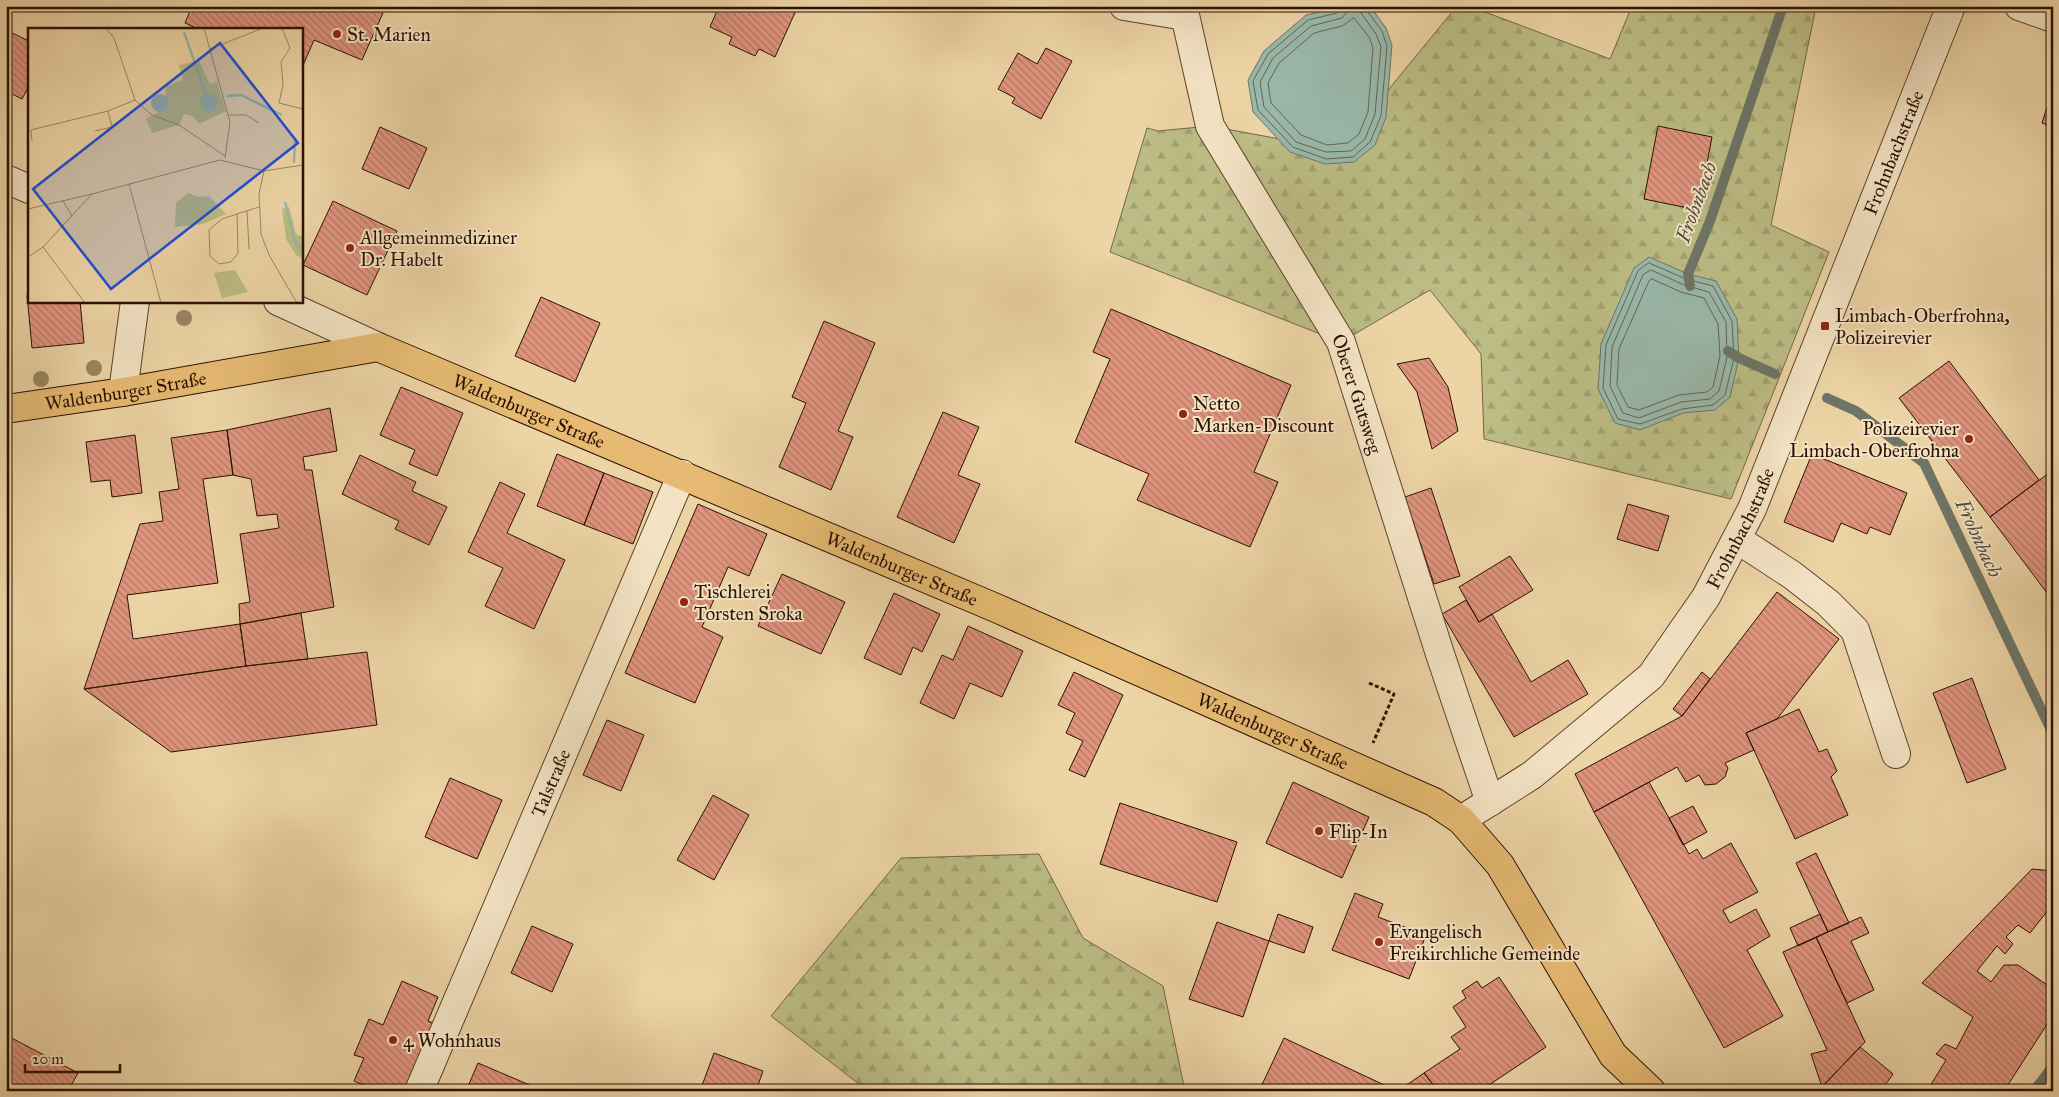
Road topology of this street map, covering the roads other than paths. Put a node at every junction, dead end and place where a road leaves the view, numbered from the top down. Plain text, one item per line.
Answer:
1 (1124, 6) edge
2 (1951, 6) edge
3 (2019, 6) edge
4 (1184, 11) edge
5 (2053, 18) edge
6 (6, 179) edge
7 (28, 189) edge
8 (135, 302) edge
9 (280, 302) edge
10 (378, 347) junction
11 (123, 392) junction
12 (6, 409) edge
13 (682, 474) junction
14 (1737, 539) junction
15 (1896, 754) dead end
16 (1490, 802) junction
17 (1462, 820) junction
18 (419, 1091) edge
19 (1652, 1091) edge

1 - 4 street
2 - 14 street, Frohnbachstraße
3 - 5 street
4 - 16 street, Oberer Gutsweg
6 - 7 street
8 - 11 street
9 - 10 street
10 - 11 main road, Waldenburger Straße
10 - 13 main road, Waldenburger Straße
11 - 12 main road, Waldenburger Straße
13 - 17 main road, Waldenburger Straße
13 - 18 street, Talstraße
14 - 15 street
14 - 16 street, Frohnbachstraße
16 - 17 street, Frohnbachstraße
17 - 19 main road, Waldenburger Straße

